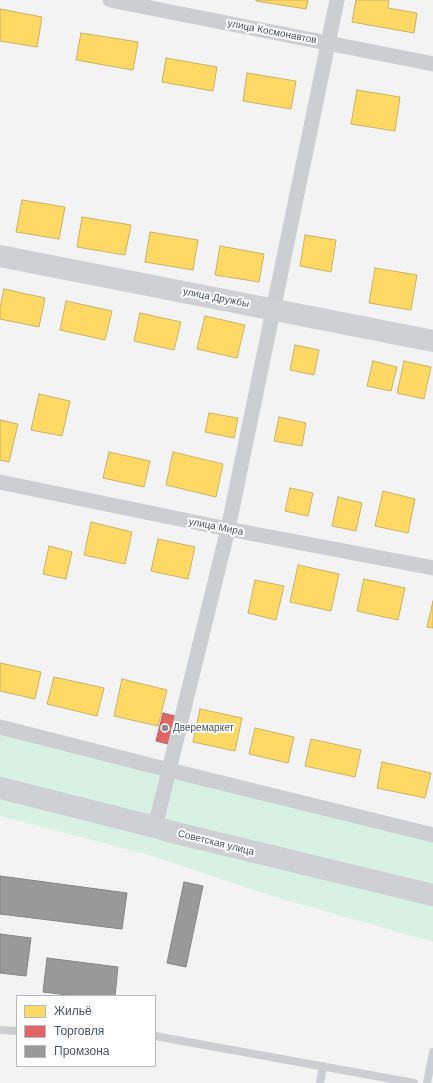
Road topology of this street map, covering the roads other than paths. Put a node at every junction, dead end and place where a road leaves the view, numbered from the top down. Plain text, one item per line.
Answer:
1 (110, 0) edge
2 (337, 0) edge
3 (328, 43) junction
4 (433, 64) edge
5 (0, 256) edge
6 (273, 310) junction
7 (433, 341) edge
8 (0, 482) edge
9 (228, 529) junction
10 (433, 568) edge
11 (0, 727) edge
12 (169, 770) junction
13 (0, 788) edge
14 (155, 827) junction
15 (433, 836) edge
16 (433, 895) edge
17 (0, 1030) edge
18 (16, 1031) edge
19 (156, 1036) edge
20 (433, 1052) edge
21 (323, 1066) junction
22 (320, 1083) edge
23 (414, 1083) edge
24 (427, 1083) edge

1 - 3 street, улица Космонавтов
2 - 3 street
3 - 4 street, улица Космонавтов
3 - 6 street
5 - 6 main road, улица Дружбы
6 - 7 main road, улица Дружбы
6 - 9 street
8 - 9 street, улица Мира
9 - 10 street, улица Мира
9 - 12 street
11 - 12 street
12 - 14 street
12 - 15 street
13 - 14 main road, Советская улица
14 - 16 main road, Советская улица
17 - 18 lane
19 - 21 lane
20 - 24 lane
21 - 22 lane
21 - 23 lane

